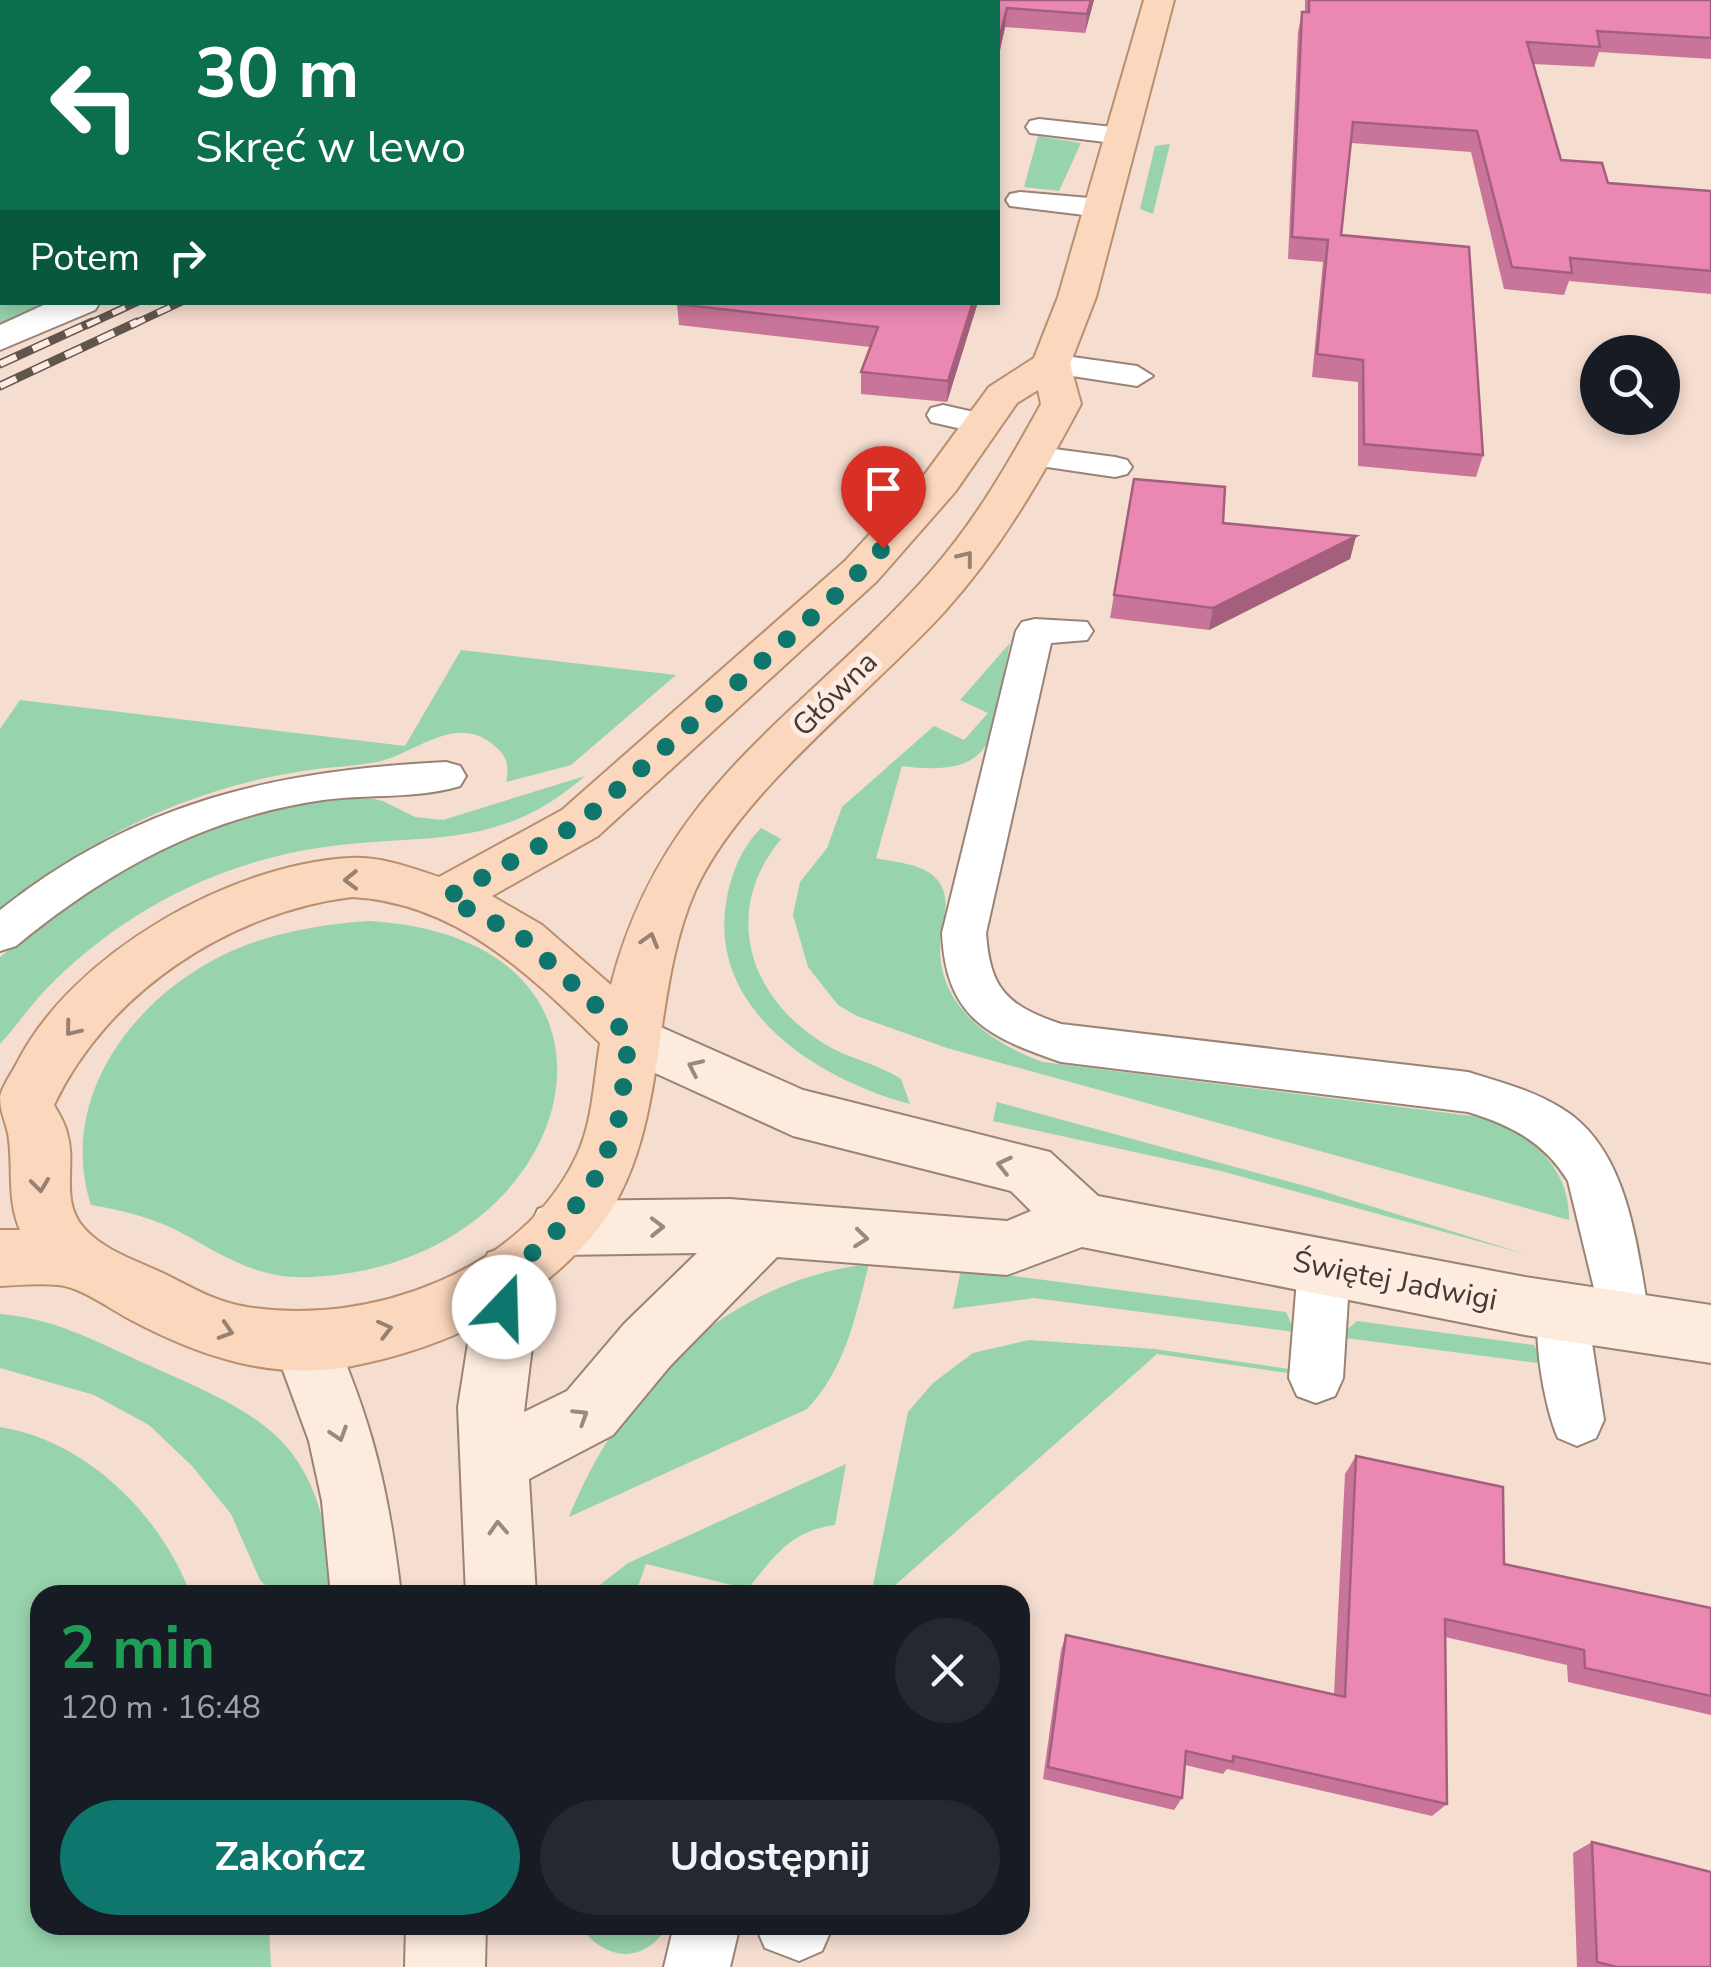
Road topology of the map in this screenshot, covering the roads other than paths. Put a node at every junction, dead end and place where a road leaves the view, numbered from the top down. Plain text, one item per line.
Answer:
1 (1158, 0) edge
2 (1038, 128) dead end
3 (1122, 136) junction
4 (1020, 200) dead end
5 (1102, 208) junction
6 (75, 305) edge
7 (0, 339) edge
8 (1051, 364) junction
9 (1137, 376) dead end
10 (1032, 456) junction
11 (1115, 467) dead end
12 (1074, 631) dead end
13 (446, 776) dead end
14 (446, 898) junction
15 (0, 934) edge
16 (629, 1036) junction
17 (12, 1113) edge
18 (1081, 1220) junction
19 (560, 1228) junction
20 (764, 1229) junction
21 (72, 1256) junction
22 (0, 1258) edge
23 (1324, 1267) junction
24 (510, 1273) junction
25 (1561, 1311) junction
26 (1624, 1321) junction
27 (1711, 1334) edge
28 (305, 1343) junction
29 (1316, 1378) dead end
30 (1576, 1420) dead end
31 (495, 1461) junction
32 (365, 1585) edge
33 (500, 1585) edge
34 (446, 1935) edge
35 (705, 1935) edge
36 (445, 1967) edge
37 (697, 1967) edge

1 - 3 main road, Główna
2 - 3 lane
3 - 5 main road, Główna
4 - 5 lane
5 - 8 main road, Główna
6 - 7 street
8 - 9 lane
8 - 10 main road, Główna
8 - 14 main road
10 - 11 lane
16 -> 10 main road, Główna
12 - 26 lane
13 - 15 lane
14 - 16 main road
14 -> 17 main road
18 -> 16 main road
16 - 19 main road, Główna
17 -> 21 main road
20 -> 18 main road
18 - 23 main road, Świętej Jadwigi
19 -> 20 main road
19 - 24 main road, Główna
31 -> 20 main road
21 - 22 main road
21 -> 28 main road, Główna
23 - 25 main road, Świętej Jadwigi
23 - 29 lane
28 -> 24 main road, Główna
24 - 31 main road
25 - 26 main road, Świętej Jadwigi
25 - 30 lane
26 - 27 main road, Świętej Jadwigi
28 -> 32 main road
33 -> 31 main road
34 - 36 main road
35 - 37 lane

